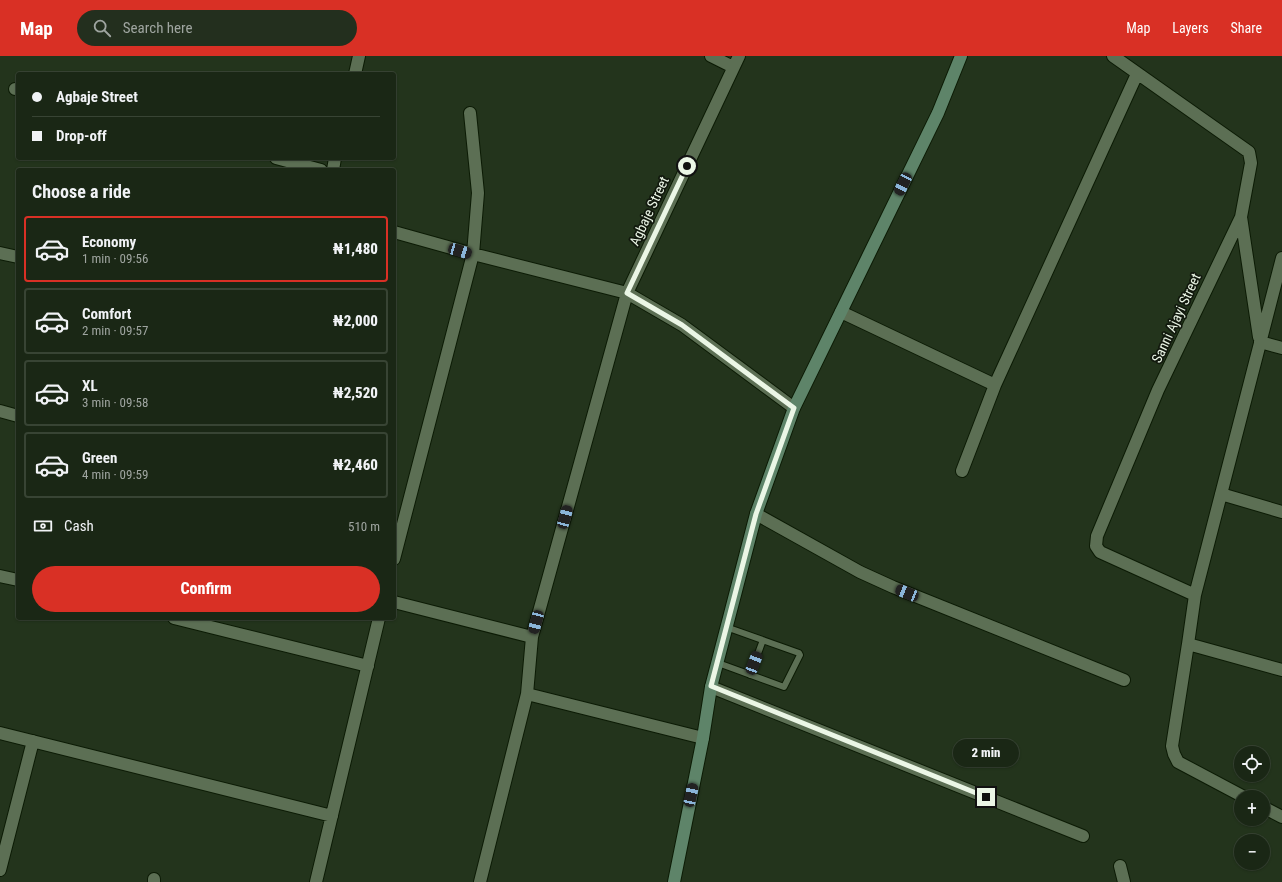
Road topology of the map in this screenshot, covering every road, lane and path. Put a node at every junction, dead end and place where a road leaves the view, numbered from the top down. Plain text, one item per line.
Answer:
1 (359, 56) edge
2 (711, 56) edge
3 (739, 56) edge
4 (961, 56) edge
5 (1113, 56) edge
6 (733, 67) junction
7 (355, 72) edge
8 (1137, 74) junction
9 (470, 113) dead end
10 (284, 160) edge
11 (314, 168) edge
12 (1241, 217) junction
13 (396, 233) edge
14 (0, 253) edge
15 (473, 254) junction
16 (16, 257) edge
17 (1282, 258) edge
18 (627, 293) junction
19 (841, 312) junction
20 (1260, 342) junction
21 (1282, 348) edge
22 (995, 385) junction
23 (794, 408) junction
24 (0, 411) edge
25 (16, 415) edge
26 (962, 471) dead end
27 (1221, 494) junction
28 (1282, 512) edge
29 (756, 514) junction
30 (396, 552) edge
31 (0, 576) edge
32 (16, 580) edge
33 (1195, 595) junction
34 (396, 603) edge
35 (191, 620) edge
36 (379, 620) edge
37 (216, 623) edge
38 (726, 627) junction
39 (532, 637) junction
40 (763, 640) junction
41 (1188, 644) junction
42 (718, 663) junction
43 (368, 666) junction
44 (1282, 670) edge
45 (750, 674) junction
46 (1124, 680) dead end
47 (711, 686) junction
48 (527, 694) junction
49 (0, 732) edge
50 (703, 738) junction
51 (34, 741) junction
52 (1234, 792) edge
53 (1270, 811) edge
54 (332, 816) junction
55 (1282, 817) edge
56 (1083, 836) dead end
57 (1120, 866) dead end
58 (0, 870) edge
59 (316, 882) edge
60 (480, 882) edge
61 (674, 882) edge
62 (1124, 882) edge

1 - 7 street
2 - 6 street
3 - 6 street, Agbaje Street
4 - 19 main road
5 - 8 street, Sanni Ajayi Street
6 - 18 street, Agbaje Street
8 - 12 street, Sanni Ajayi Street
8 - 22 street
9 - 15 street
10 - 11 street
12 - 20 street
12 - 33 street, Sanni Ajayi Street
13 - 15 street
14 - 16 street
15 - 18 street
15 - 30 street
17 - 20 street
18 - 23 street
18 - 39 street, Agbaje Street
19 - 22 street
19 - 23 main road
20 - 21 street
20 - 27 street
22 - 26 street
23 - 29 main road
24 - 25 street
27 - 28 street
27 - 33 street
29 - 38 main road
29 - 46 street
31 - 32 street
33 - 41 street
34 - 39 street
35 - 37 street
36 - 43 street
37 - 43 street
38 - 40 lane
38 - 42 main road
39 - 48 street, Agbaje Street
40 - 45 lane
40 - 45 lane
41 - 44 street
41 - 52 street
42 - 45 lane
42 - 47 main road
43 - 54 street
47 - 50 main road
47 - 56 street
48 - 50 street
48 - 60 street, Agbaje Street
49 - 51 street
50 - 61 main road
51 - 54 street
51 - 58 street
53 - 55 street
54 - 59 street
57 - 62 street

